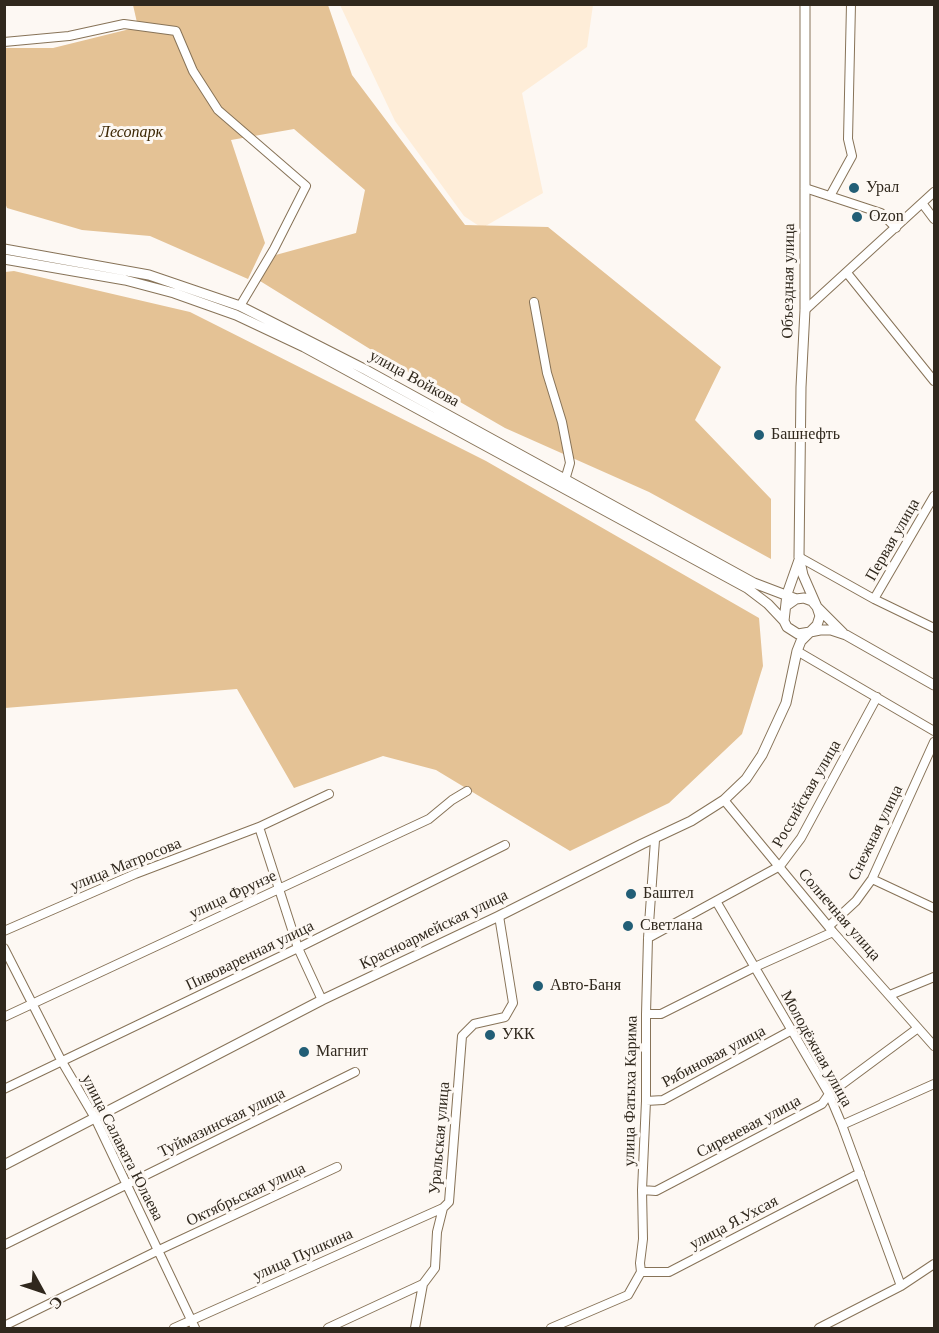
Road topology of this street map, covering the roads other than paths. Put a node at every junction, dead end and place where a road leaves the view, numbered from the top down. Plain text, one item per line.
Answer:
1 (805, 4) edge
2 (850, 4) edge
3 (4, 42) edge
4 (805, 188) junction
5 (934, 192) edge
6 (830, 196) junction
7 (922, 203) junction
8 (934, 219) edge
9 (896, 228) junction
10 (4, 249) edge
11 (4, 259) edge
12 (847, 273) junction
13 (534, 302) dead end
14 (240, 306) junction
15 (805, 310) junction
16 (934, 381) edge
17 (565, 480) junction
18 (934, 496) edge
19 (800, 557) junction
20 (792, 596) junction
21 (874, 599) junction
22 (817, 607) junction
23 (785, 624) junction
24 (934, 628) edge
25 (810, 632) junction
26 (846, 635) junction
27 (797, 651) junction
28 (934, 685) edge
29 (877, 697) junction
30 (934, 731) edge
31 (934, 742) edge
32 (468, 791) dead end
33 (329, 794) dead end
34 (724, 800) junction
35 (259, 827) junction
36 (655, 840) junction
37 (505, 845) dead end
38 (780, 866) junction
39 (872, 879) junction
40 (280, 888) junction
41 (716, 901) junction
42 (934, 908) edge
43 (499, 916) junction
44 (831, 929) junction
45 (4, 931) edge
46 (648, 938) junction
47 (4, 948) edge
48 (298, 948) junction
49 (755, 967) junction
50 (934, 977) edge
51 (890, 995) junction
52 (322, 1000) junction
53 (33, 1003) junction
54 (645, 1014) junction
55 (4, 1017) edge
56 (918, 1028) junction
57 (792, 1030) junction
58 (934, 1046) edge
59 (60, 1060) junction
60 (355, 1072) dead end
61 (934, 1084) edge
62 (4, 1089) edge
63 (829, 1094) junction
64 (646, 1101) junction
65 (95, 1118) junction
66 (842, 1125) junction
67 (4, 1165) edge
68 (337, 1167) dead end
69 (860, 1173) junction
70 (127, 1185) junction
71 (642, 1190) junction
72 (443, 1209) junction
73 (4, 1245) edge
74 (159, 1250) junction
75 (934, 1264) edge
76 (641, 1272) junction
77 (423, 1284) junction
78 (901, 1286) junction
79 (191, 1320) junction
80 (4, 1326) edge
81 (174, 1329) edge
82 (195, 1329) edge
83 (328, 1329) edge
84 (415, 1329) edge
85 (551, 1329) edge
86 (819, 1329) edge

1 - 4 main road, Объездная улица
2 - 6 street
3 - 14 street
4 - 6 street
4 - 15 main road, Объездная улица
5 - 7 street
6 - 9 street
7 - 8 street
7 - 9 street
9 - 12 street
10 - 14 main road, улица Войкова
11 - 23 main road, улица Войкова
12 - 15 street
12 - 16 street
13 - 17 street
14 - 17 main road, улица Войкова
15 - 19 main road, Объездная улица
17 - 20 main road, улица Войкова
18 - 21 street, Первая улица
19 - 20 main road
19 - 21 street
19 - 22 main road
20 - 22 main road
20 - 23 main road
21 - 24 street
22 - 25 main road
22 - 26 main road
23 - 25 main road
23 - 27 main road
25 - 26 main road
25 - 27 main road
26 - 28 main road
27 - 29 street
27 - 34 main road, Красноармейская улица
29 - 30 street
29 - 38 street, Российская улица
31 - 39 street, Снежная улица
32 - 40 street, улица Фрунзе
33 - 35 street, улица Матросова
34 - 36 main road, Красноармейская улица
34 - 38 street, Солнечная улица
35 - 40 street
35 - 45 street, улица Матросова
36 - 43 main road, Красноармейская улица
36 - 46 street, улица Фатыха Карима
37 - 48 street, Пивоваренная улица
38 - 41 street, Российская улица
38 - 44 street, Солнечная улица
39 - 42 street
39 - 44 street, Снежная улица
40 - 48 street
40 - 53 street, улица Фрунзе
41 - 46 street, Российская улица
41 - 49 street, Молодёжная улица
43 - 52 main road, Красноармейская улица
43 - 72 street, Уральская улица
44 - 49 street, Снежная улица
44 - 51 street, Солнечная улица
46 - 54 street, улица Фатыха Карима
47 - 53 street, улица Салавата Юлаева
48 - 52 street
48 - 59 street, Пивоваренная улица
49 - 54 street, Снежная улица
49 - 57 street, Молодёжная улица
50 - 51 street
51 - 56 street, Солнечная улица
52 - 65 main road, Красноармейская улица
53 - 55 street, улица Фрунзе
53 - 59 street, улица Салавата Юлаева
54 - 64 street, улица Фатыха Карима
56 - 58 street, Солнечная улица
56 - 63 street, Сиреневая улица
57 - 63 street, Молодёжная улица
57 - 64 street, Рябиновая улица
59 - 62 street, Пивоваренная улица
59 - 65 street, улица Салавата Юлаева
60 - 70 street, Туймазинская улица
61 - 66 street
63 - 66 street, Молодёжная улица
63 - 71 street, Сиреневая улица
64 - 71 street, улица Фатыха Карима
65 - 67 main road, Красноармейская улица
65 - 70 street, улица Салавата Юлаева
66 - 69 street, Молодёжная улица
68 - 74 street, Октябрьская улица
69 - 76 street, улица Я.Ухсая
69 - 78 street, Молодёжная улица
70 - 73 street, Туймазинская улица
70 - 74 street, улица Салавата Юлаева
71 - 76 street, улица Фатыха Карима
72 - 77 street, Уральская улица
72 - 79 street, улица Пушкина
74 - 79 street, улица Салавата Юлаева
74 - 80 street, Октябрьская улица
75 - 78 street
76 - 85 street
77 - 83 street
77 - 84 street, Уральская улица
78 - 86 street
79 - 81 street, улица Пушкина
79 - 82 street, улица Салавата Юлаева

